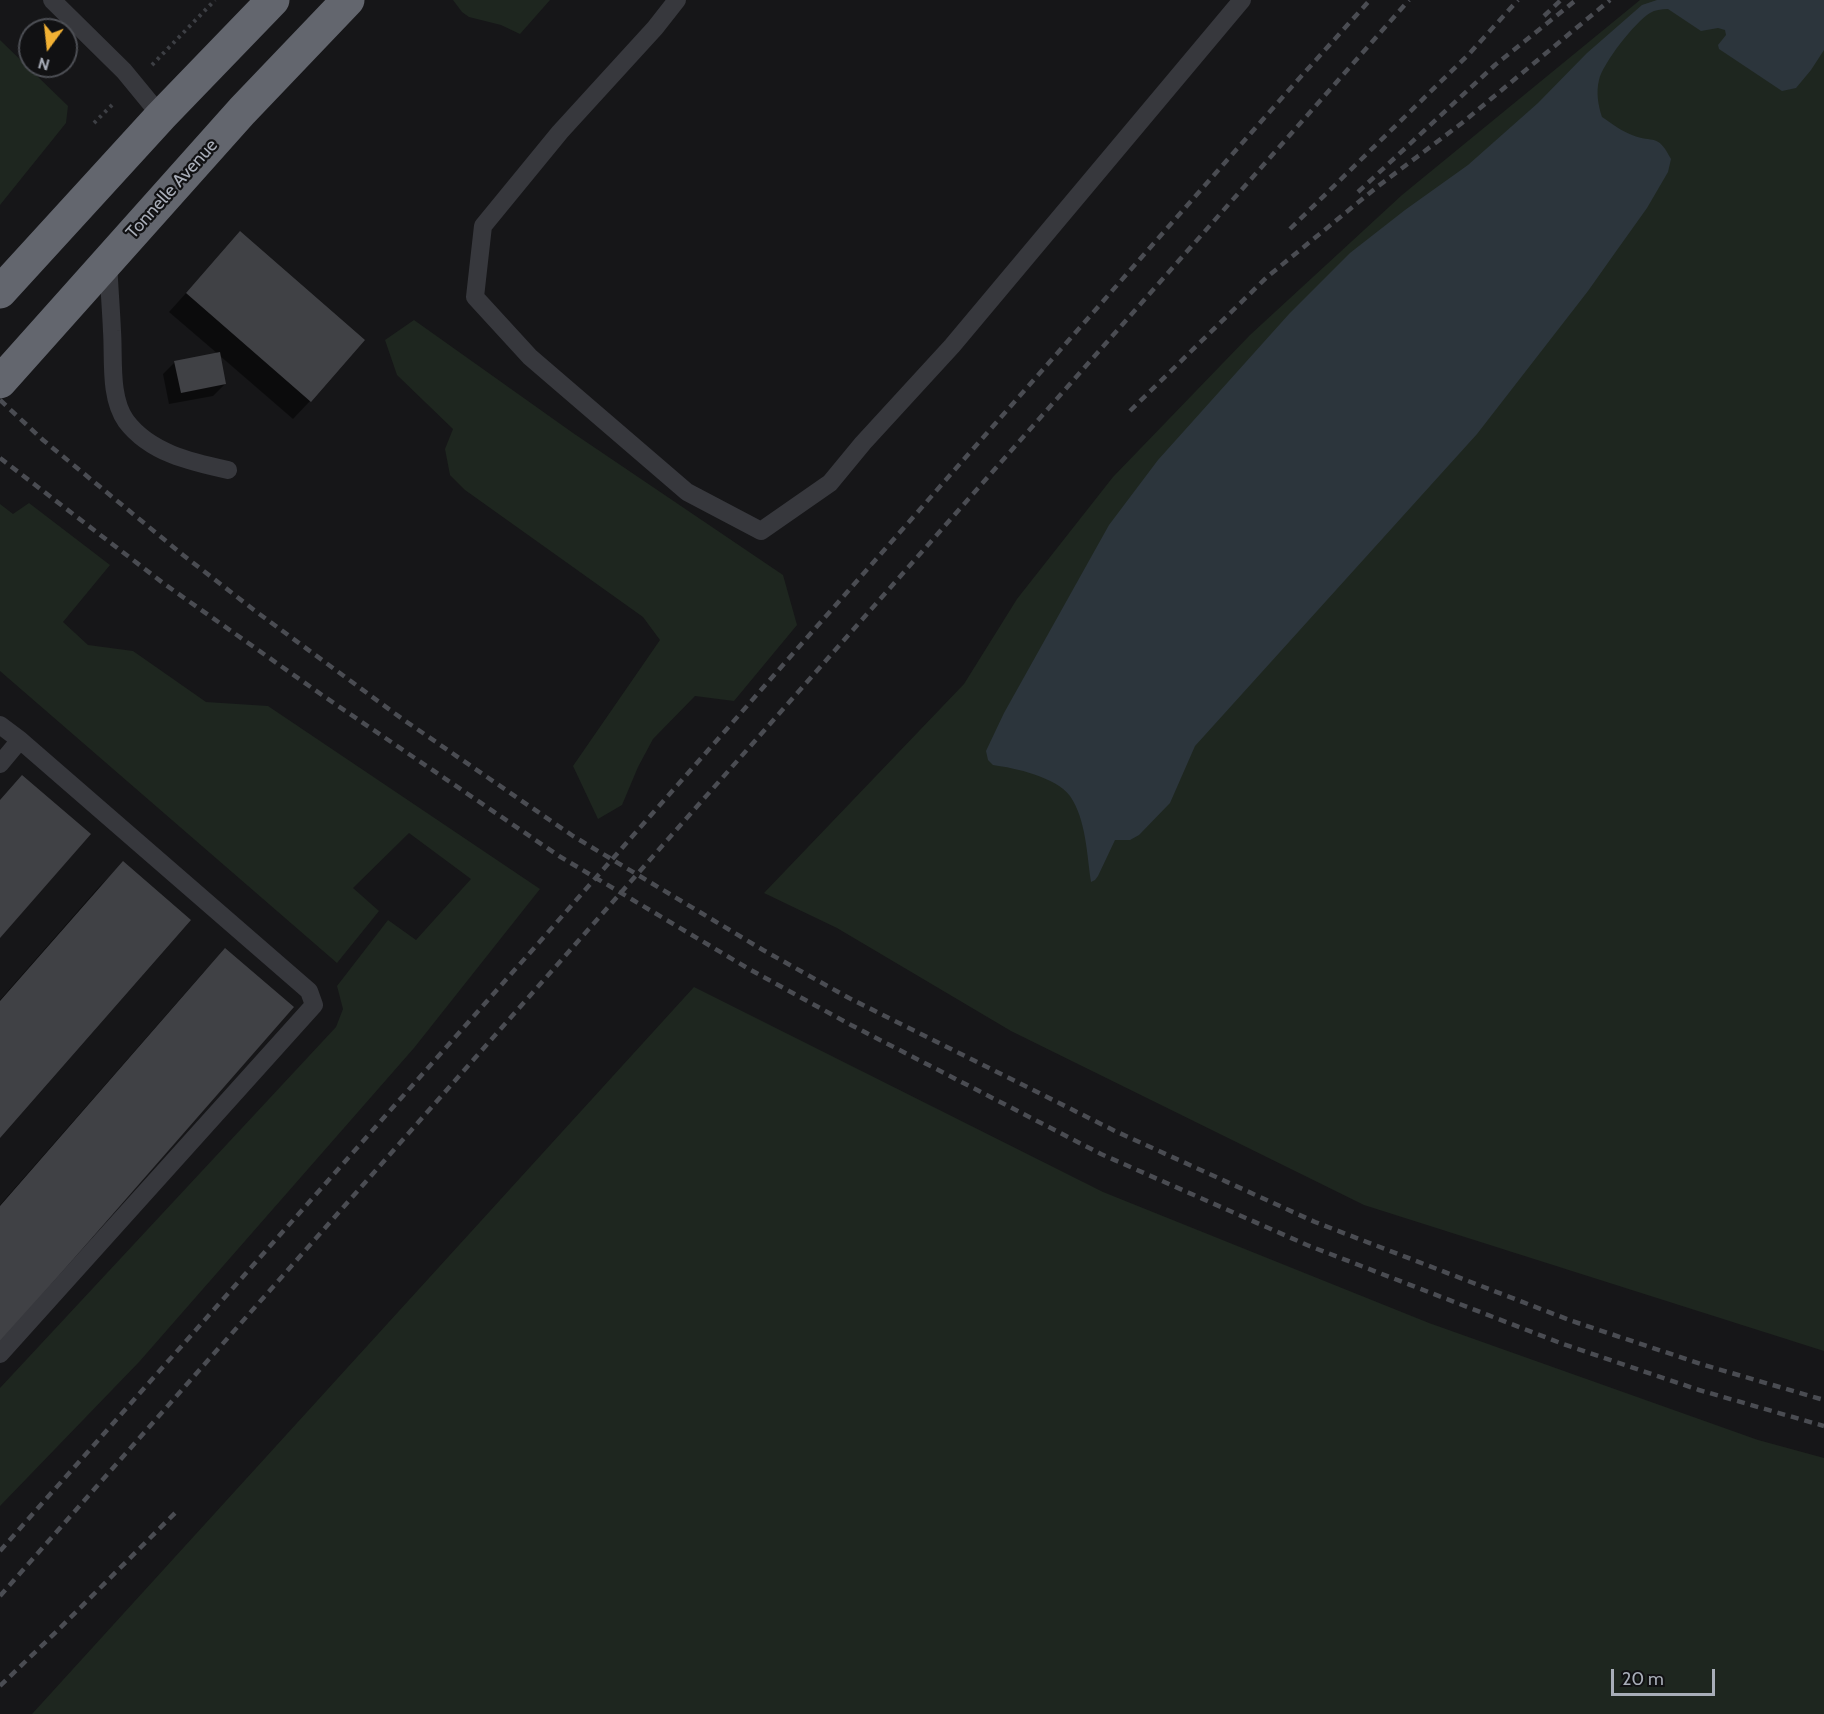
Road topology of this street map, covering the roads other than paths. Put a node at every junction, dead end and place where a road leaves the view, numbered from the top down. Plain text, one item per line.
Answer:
1 (52, 0) edge
2 (273, 0) edge
3 (348, 0) edge
4 (677, 0) edge
5 (1242, 0) edge
6 (161, 116) junction
7 (108, 261) junction
8 (1, 291) edge
9 (0, 382) edge
10 (228, 470) dead end
11 (0, 725) edge
12 (20, 740) junction
13 (0, 764) edge
14 (0, 1354) edge

1 - 6 lane
2 - 6 highway
3 - 7 highway, Tonnelle Avenue
4 - 5 lane
6 - 8 highway
7 - 9 highway, Tonnelle Avenue
7 - 10 lane
11 - 12 lane
12 - 13 lane
12 - 14 lane

